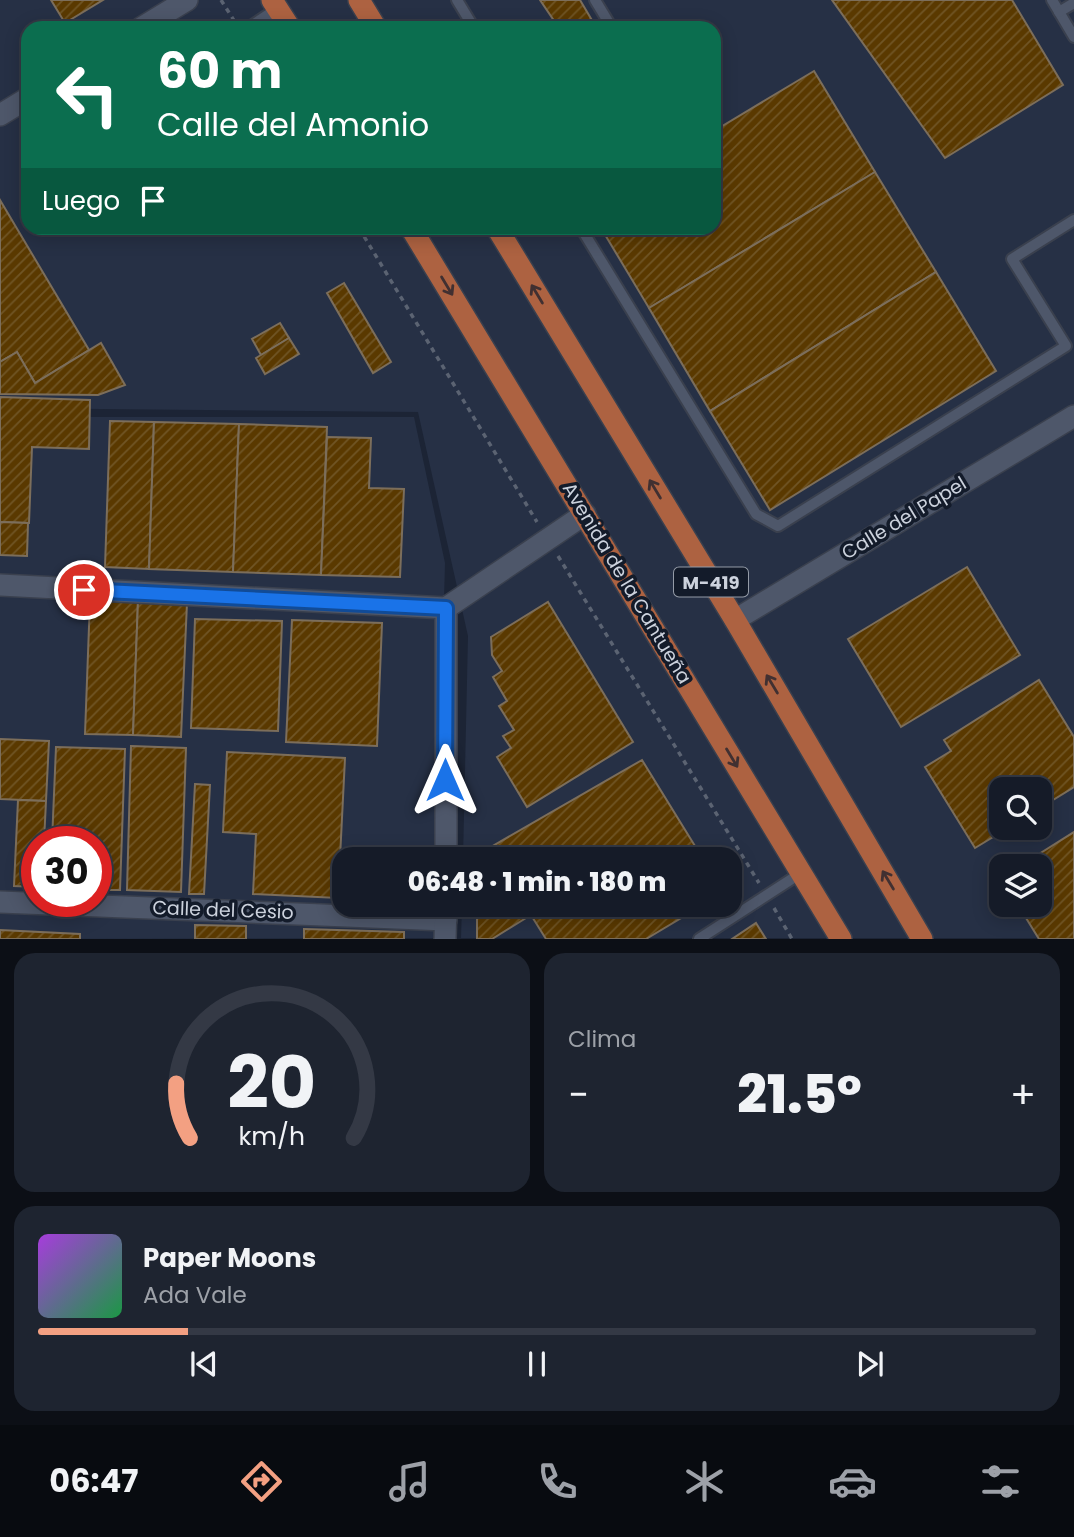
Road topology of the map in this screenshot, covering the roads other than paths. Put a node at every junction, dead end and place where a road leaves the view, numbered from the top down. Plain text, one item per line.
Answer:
1 (187, 0) edge
2 (359, 0) edge
3 (457, 0) edge
4 (595, 0) edge
5 (1052, 0) edge
6 (1074, 3) edge
7 (275, 4) edge
8 (1059, 12) junction
9 (152, 21) edge
10 (255, 21) edge
11 (286, 21) edge
12 (372, 21) edge
13 (470, 21) edge
14 (608, 21) edge
15 (1074, 37) edge
16 (21, 102) edge
17 (0, 115) edge
18 (1074, 220) edge
19 (415, 235) edge
20 (501, 235) edge
21 (585, 235) edge
22 (1074, 416) edge
23 (585, 514) junction
24 (0, 585) edge
25 (446, 608) junction
26 (735, 621) junction
27 (446, 847) edge
28 (801, 873) junction
29 (0, 902) edge
30 (446, 921) edge
31 (699, 939) edge
32 (841, 939) edge
33 (922, 939) edge

1 - 9 street
2 - 12 main road
3 - 13 lane
4 - 14 lane
5 - 8 lane
6 - 8 lane
7 - 10 lane
7 - 11 main road
8 - 15 lane
16 - 17 street
18 - 21 lane
19 -> 23 main road, Avenida de la Cantueña
26 -> 20 main road, M-419
22 - 26 street, Calle del Papel
23 - 25 street
23 -> 28 main road, Avenida de la Cantueña
24 - 25 street
25 - 27 street
33 -> 26 main road, M-419
28 - 31 lane
28 - 32 main road, Avenida de la Cantueña
29 - 30 street, Calle del Cesio

